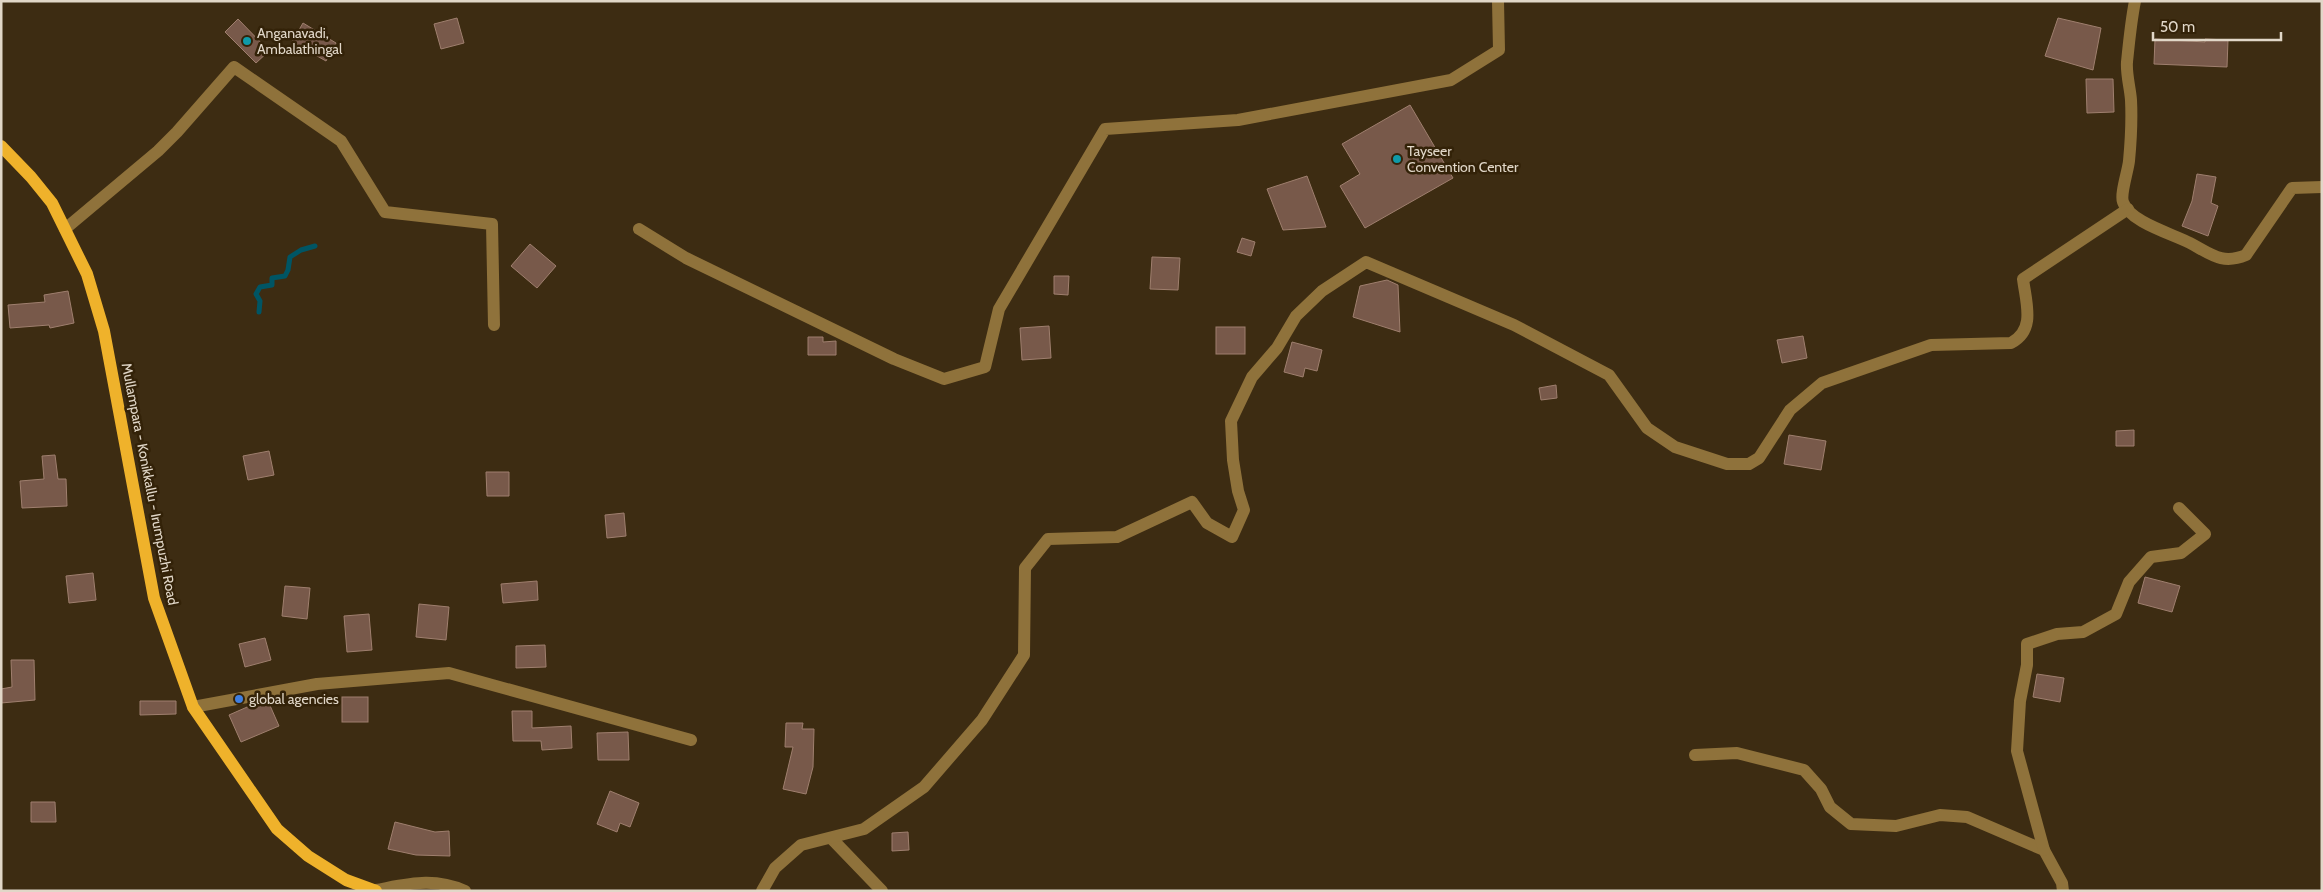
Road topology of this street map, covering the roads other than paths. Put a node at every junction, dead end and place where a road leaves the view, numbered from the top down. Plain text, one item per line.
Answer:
1 (1498, 1) edge
2 (2135, 1) edge
3 (1, 146) edge
4 (2322, 187) edge
5 (2128, 209) junction
6 (65, 229) junction
7 (639, 229) dead end
8 (494, 325) dead end
9 (2179, 508) dead end
10 (193, 707) junction
11 (690, 740) dead end
12 (1694, 756) dead end
13 (832, 839) junction
14 (2044, 850) junction
15 (371, 890) edge
16 (465, 891) edge
17 (762, 891) edge
18 (882, 891) edge
19 (2063, 891) edge

1 - 7 street
2 - 5 street
3 - 6 main road, Mullampara - Konikkallu - Irumpuzhi Road
4 - 5 street
5 - 13 street
6 - 8 street
6 - 10 main road, Mullampara - Konikkallu - Irumpuzhi Road
9 - 14 street
10 - 11 street
10 - 15 main road, Mullampara - Konikkallu - Irumpuzhi Road
12 - 14 street
13 - 17 street
13 - 18 street
14 - 19 street
15 - 16 street

